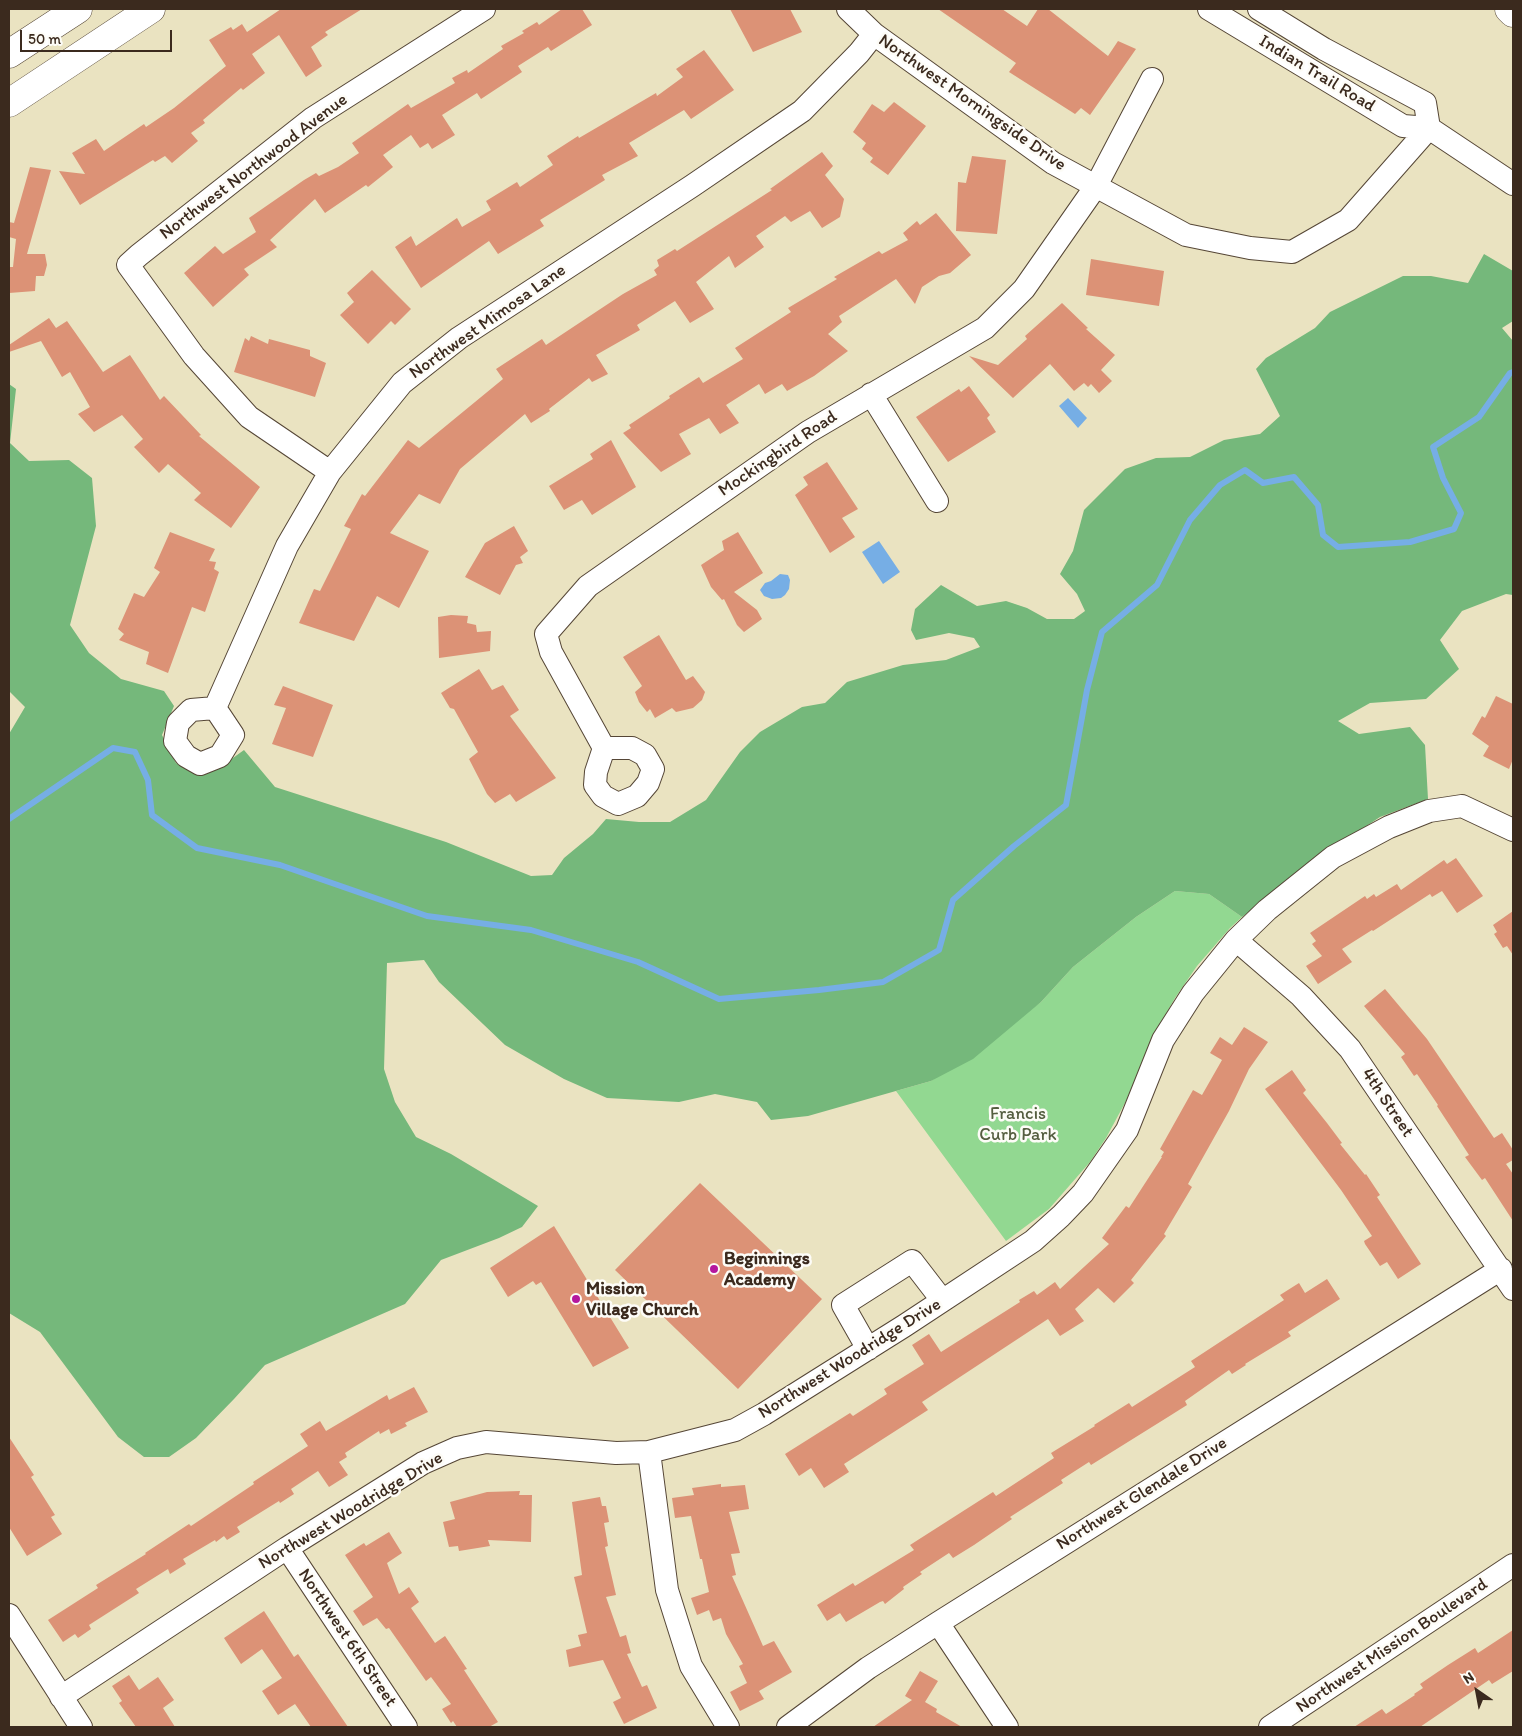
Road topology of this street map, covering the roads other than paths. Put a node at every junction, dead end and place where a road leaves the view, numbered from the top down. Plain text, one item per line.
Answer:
1 (78, 9) edge
2 (151, 9) edge
3 (484, 9) edge
4 (848, 9) edge
5 (1209, 9) edge
6 (1259, 9) edge
7 (1509, 9) edge
8 (1513, 14) edge
9 (874, 34) junction
10 (9, 54) edge
11 (1152, 79) dead end
12 (9, 103) edge
13 (1429, 128) junction
14 (1513, 184) edge
15 (1096, 186) junction
16 (871, 394) junction
17 (330, 472) junction
18 (937, 501) dead end
19 (215, 708) dead end
20 (604, 748) dead end
21 (1513, 830) edge
22 (1236, 940) junction
23 (1501, 1269) junction
24 (1513, 1289) edge
25 (942, 1300) junction
26 (868, 1349) junction
27 (649, 1452) junction
28 (288, 1548) junction
29 (1513, 1565) edge
30 (9, 1615) edge
31 (938, 1623) junction
32 (61, 1697) junction
33 (81, 1727) edge
34 (406, 1727) edge
35 (728, 1727) edge
36 (788, 1727) edge
37 (1007, 1727) edge
38 (1270, 1727) edge

1 - 10 highway
2 - 12 highway
3 - 17 street, Northwest Northwood Avenue
4 - 9 street, Northwest Morningside Drive
5 - 13 street, Indian Trail Road
6 - 13 street, Indian Trail Road
7 - 8 highway
9 - 15 street, Northwest Morningside Drive
9 - 17 street, Northwest Mimosa Lane
11 - 15 street, Mockingbird Road
13 - 14 street, Indian Trail Road
13 - 15 street, Northwest Morningside Drive
15 - 16 street, Mockingbird Road
16 - 18 street
16 - 20 street, Mockingbird Road
17 - 19 street, Northwest Mimosa Lane
21 - 22 street, Northwest Woodridge Drive
22 - 23 street, 4th Street
22 - 25 street, Northwest Woodridge Drive
23 - 24 street, 4th Street
23 - 31 street, Northwest Glendale Drive
25 - 26 street, Northwest Woodridge Drive
25 - 26 street
26 - 27 street, Northwest Woodridge Drive
27 - 28 street, Northwest Woodridge Drive
27 - 35 street
28 - 32 street, Northwest Woodridge Drive
28 - 34 street, Northwest 6th Street
29 - 38 street, Northwest Mission Boulevard
30 - 32 street
31 - 36 street, Northwest Glendale Drive
31 - 37 street
32 - 33 street

